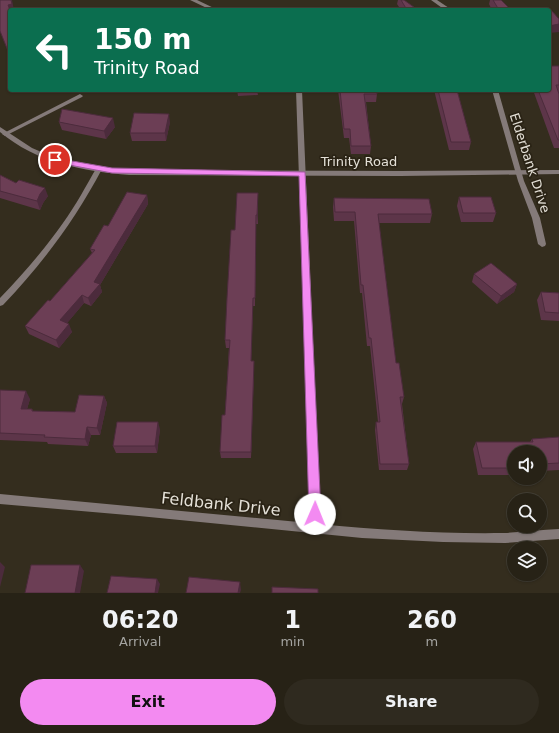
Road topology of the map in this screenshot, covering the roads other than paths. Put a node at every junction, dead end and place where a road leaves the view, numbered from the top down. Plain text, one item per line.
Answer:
1 (193, 0) edge
2 (434, 0) edge
3 (211, 8) edge
4 (446, 8) edge
5 (299, 92) edge
6 (496, 92) edge
7 (80, 96) dead end
8 (2, 131) edge
9 (99, 169) junction
10 (559, 172) edge
11 (303, 173) junction
12 (519, 173) junction
13 (542, 244) dead end
14 (0, 303) edge
15 (0, 499) edge
16 (314, 528) junction
17 (559, 534) edge

1 - 3 street
2 - 4 street
5 - 11 street
6 - 12 street, Elderbank Drive
7 - 8 street
8 - 9 street, Trinity Road
9 - 11 street, Trinity Road
9 - 14 street
10 - 12 street, Trinity Road
11 - 12 street, Trinity Road
11 - 16 street
12 - 13 street, Elderbank Drive
15 - 16 street, Feldbank Drive
16 - 17 street, Feldbank Drive

